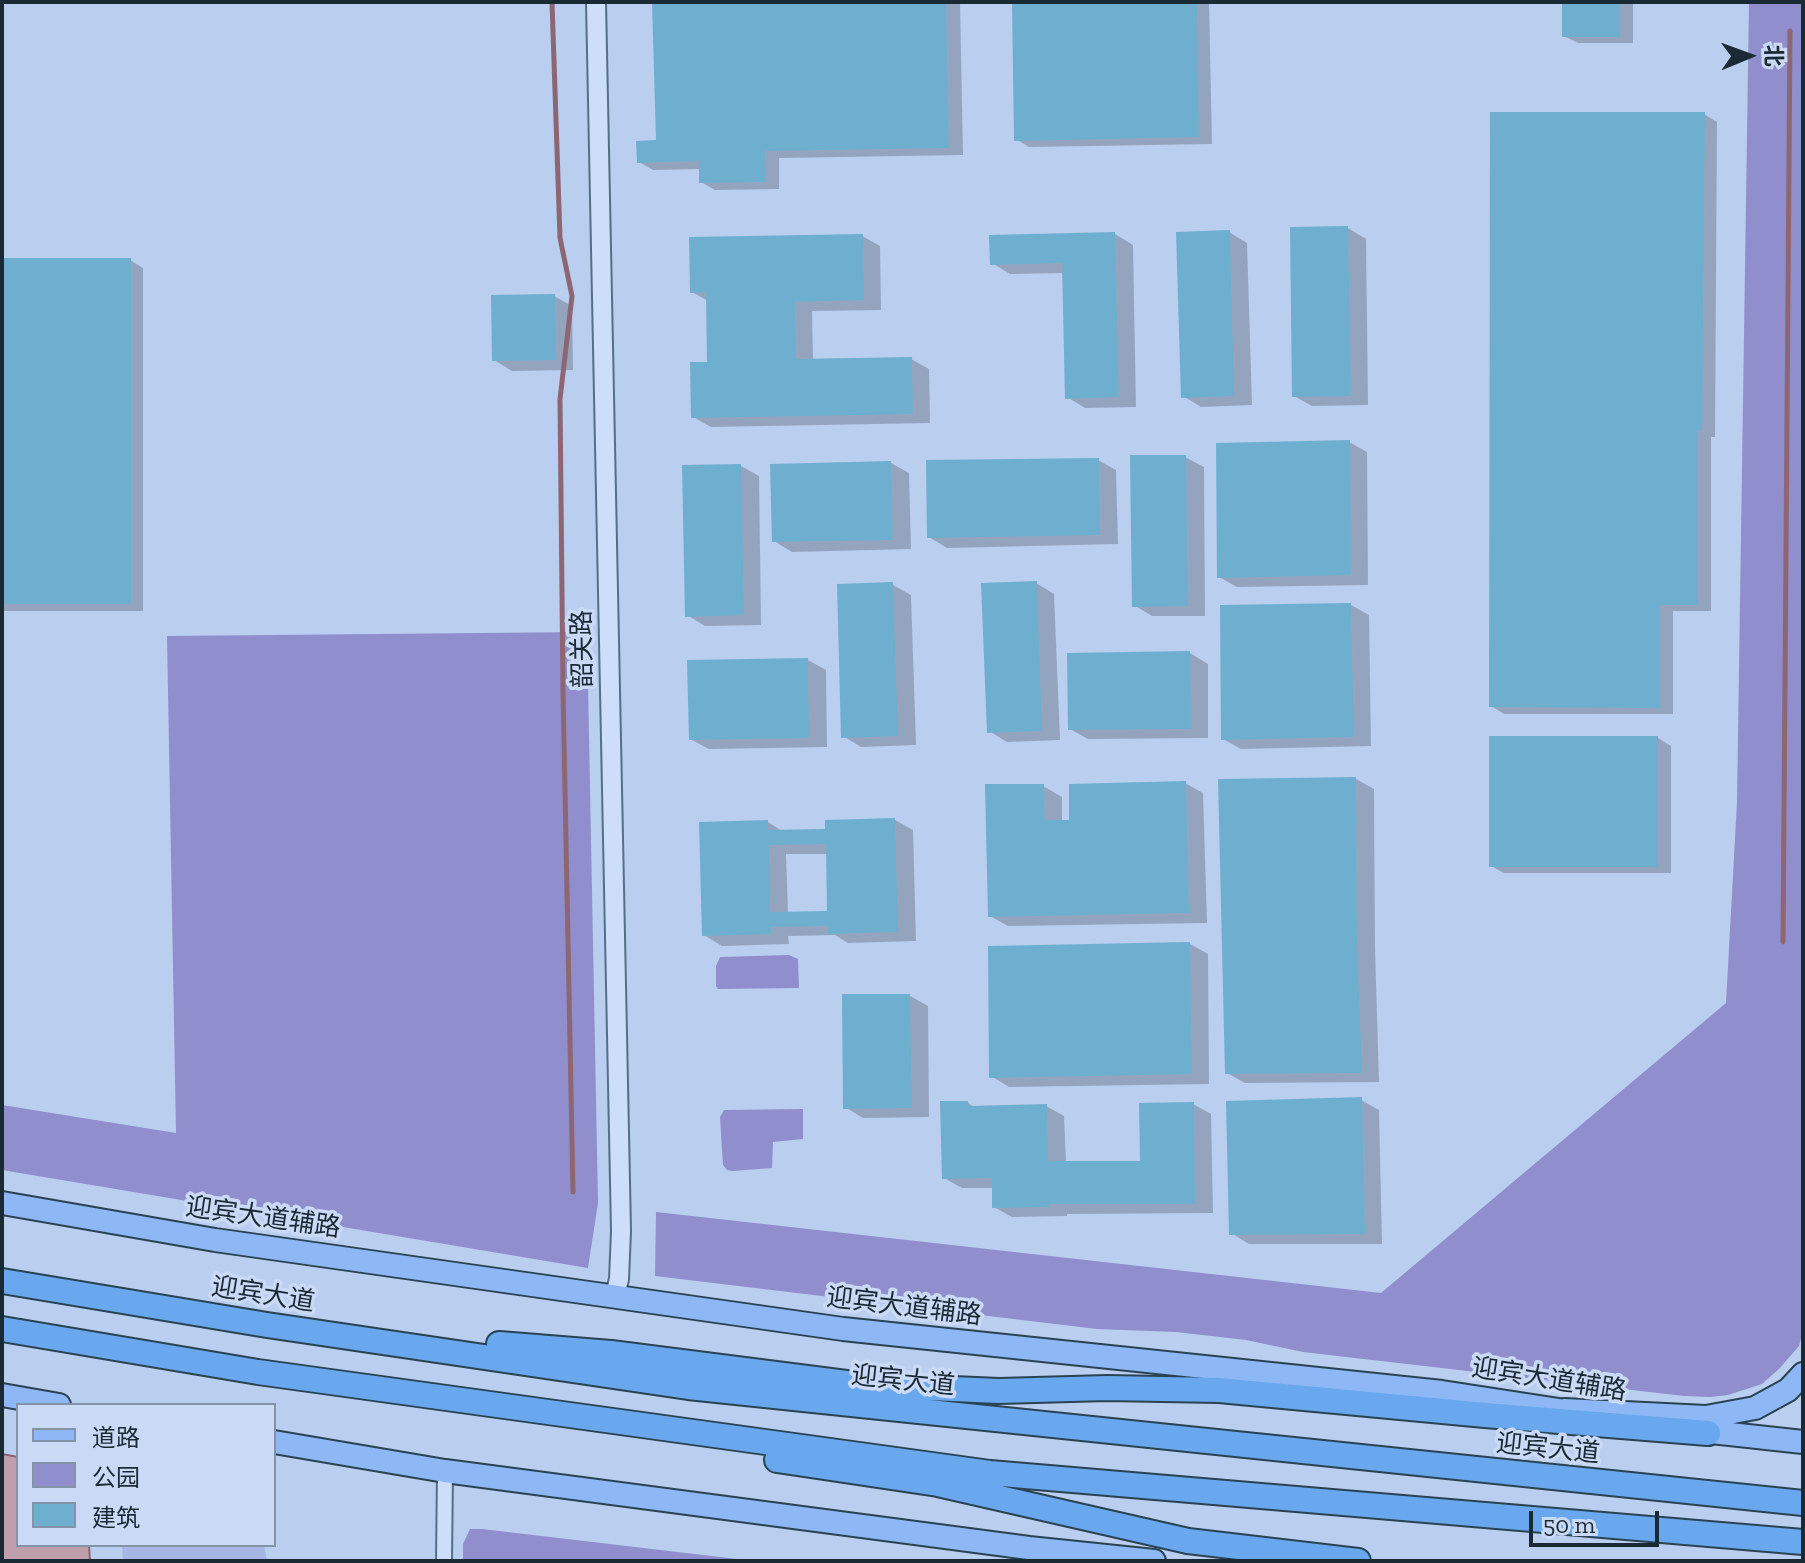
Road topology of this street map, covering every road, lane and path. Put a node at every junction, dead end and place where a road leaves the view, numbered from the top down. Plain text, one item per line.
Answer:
1 (596, 2) edge
2 (2, 1203) edge
3 (2, 1281) edge
4 (615, 1295) junction
5 (267, 1325) junction
6 (2, 1331) edge
7 (258, 1372) junction
8 (1803, 1374) edge
9 (2, 1395) edge
10 (48, 1403) edge
11 (1560, 1410) junction
12 (1708, 1433) junction
13 (276, 1442) edge
14 (1803, 1442) edge
15 (445, 1471) junction
16 (1803, 1503) edge
17 (1803, 1542) edge
18 (444, 1561) edge
19 (1154, 1561) edge
20 (1358, 1561) edge

1 - 4 street, 韶关路
2 - 4 main road, 迎宾大道辅路
3 - 5 highway, 迎宾大道
4 - 11 main road, 迎宾大道辅路
5 - 12 highway
5 - 16 highway, 迎宾大道
6 - 7 highway
7 - 17 highway
7 - 20 highway
8 - 11 main road
9 - 10 main road
11 - 12 main road, 迎宾大道辅路
12 - 14 main road, 迎宾大道辅路
13 - 15 main road
15 - 18 street
15 - 19 main road

